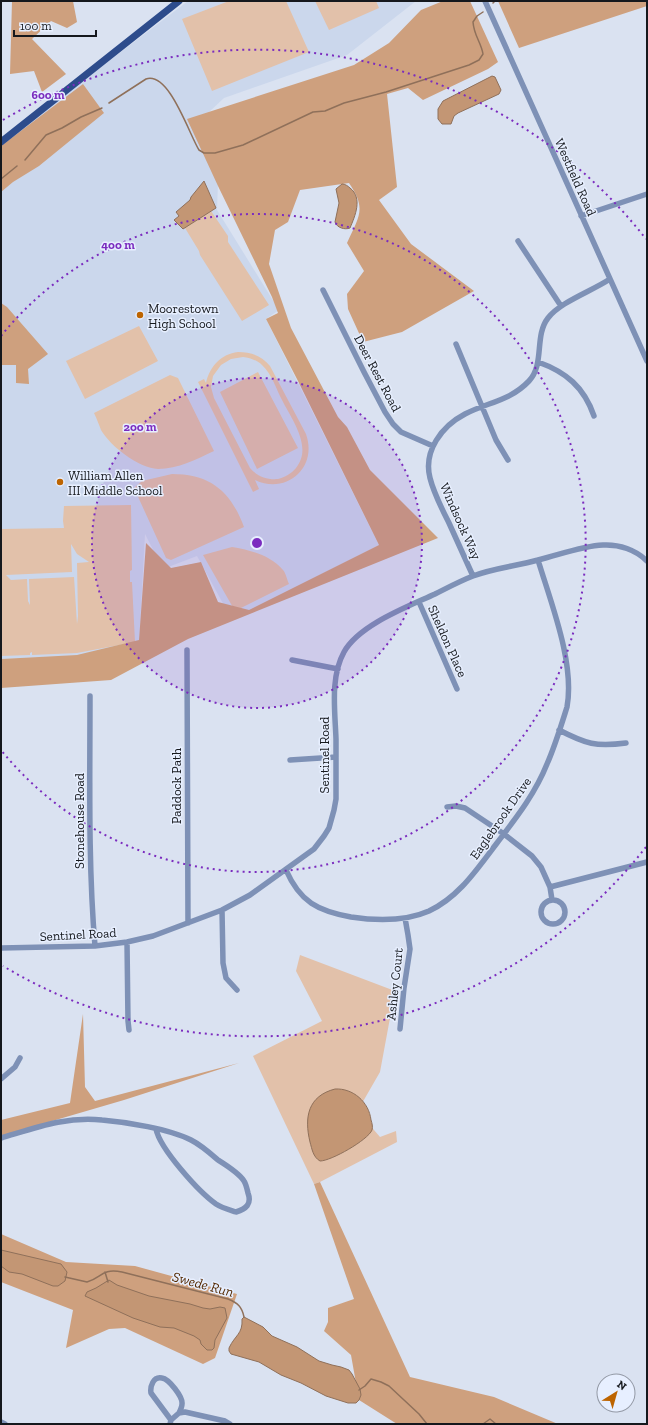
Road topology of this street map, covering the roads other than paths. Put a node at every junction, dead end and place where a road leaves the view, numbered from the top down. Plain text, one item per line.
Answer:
1 (179, 1) edge
2 (485, 1) edge
3 (1, 142) edge
4 (647, 194) edge
5 (581, 216) junction
6 (518, 241) dead end
7 (610, 280) junction
8 (323, 290) dead end
9 (562, 306) junction
10 (456, 344) dead end
11 (647, 361) edge
12 (538, 362) junction
13 (481, 407) junction
14 (594, 416) dead end
15 (433, 446) junction
16 (508, 460) dead end
17 (538, 560) junction
18 (647, 561) edge
19 (473, 576) junction
20 (419, 602) junction
21 (187, 650) dead end
22 (292, 660) dead end
23 (338, 669) junction
24 (457, 689) dead end
25 (90, 696) dead end
26 (559, 730) junction
27 (626, 743) dead end
28 (336, 757) junction
29 (290, 760) dead end
30 (447, 807) dead end
31 (504, 834) junction
32 (647, 862) edge
33 (286, 870) junction
34 (550, 887) junction
35 (552, 900) junction
36 (222, 910) junction
37 (405, 918) junction
38 (188, 923) junction
39 (127, 942) junction
40 (95, 946) junction
41 (1, 948) edge
42 (237, 990) dead end
43 (400, 1029) dead end
44 (129, 1030) dead end
45 (20, 1058) dead end
46 (1, 1079) edge
47 (156, 1129) junction
48 (1, 1138) edge
49 (179, 1413) junction
50 (1, 1422) edge
51 (170, 1422) edge
52 (5, 1424) edge
53 (230, 1424) edge

1 - 3 main road
2 - 5 street, Westfield Road
4 - 5 street
5 - 7 street, Westfield Road
6 - 9 street
7 - 9 street, Windsock Way
7 - 11 street, Westfield Road
8 - 15 street, Deer Rest Road
9 - 12 street, Windsock Way
10 - 13 street
12 - 13 street, Windsock Way
12 - 14 street
13 - 15 street, Windsock Way
13 - 16 street
15 - 19 street, Windsock Way
17 - 18 street, Sentinel Road
17 - 19 street, Sentinel Road
17 - 26 street, Eaglebrook Drive
19 - 20 street, Sentinel Road
20 - 23 street, Sentinel Road
20 - 24 street, Sheldon Place
21 - 38 street, Paddock Path
22 - 23 street
23 - 28 street, Sentinel Road
25 - 40 street, Stonehouse Road
26 - 27 street
26 - 31 street, Eaglebrook Drive
28 - 29 street
28 - 33 street, Sentinel Road
30 - 31 street
31 - 34 street
31 - 37 street, Eaglebrook Drive
32 - 34 street
33 - 36 street, Sentinel Road
33 - 37 street, Eaglebrook Drive
34 - 35 street
35 - 35 street
36 - 38 street, Sentinel Road
36 - 42 street
37 - 43 street, Ashley Court
38 - 39 street, Sentinel Road
39 - 40 street, Sentinel Road
39 - 44 street
40 - 41 street, Sentinel Road
45 - 46 street
47 - 47 street
47 - 48 street
49 - 51 street
49 - 51 street
49 - 53 street
50 - 52 street

